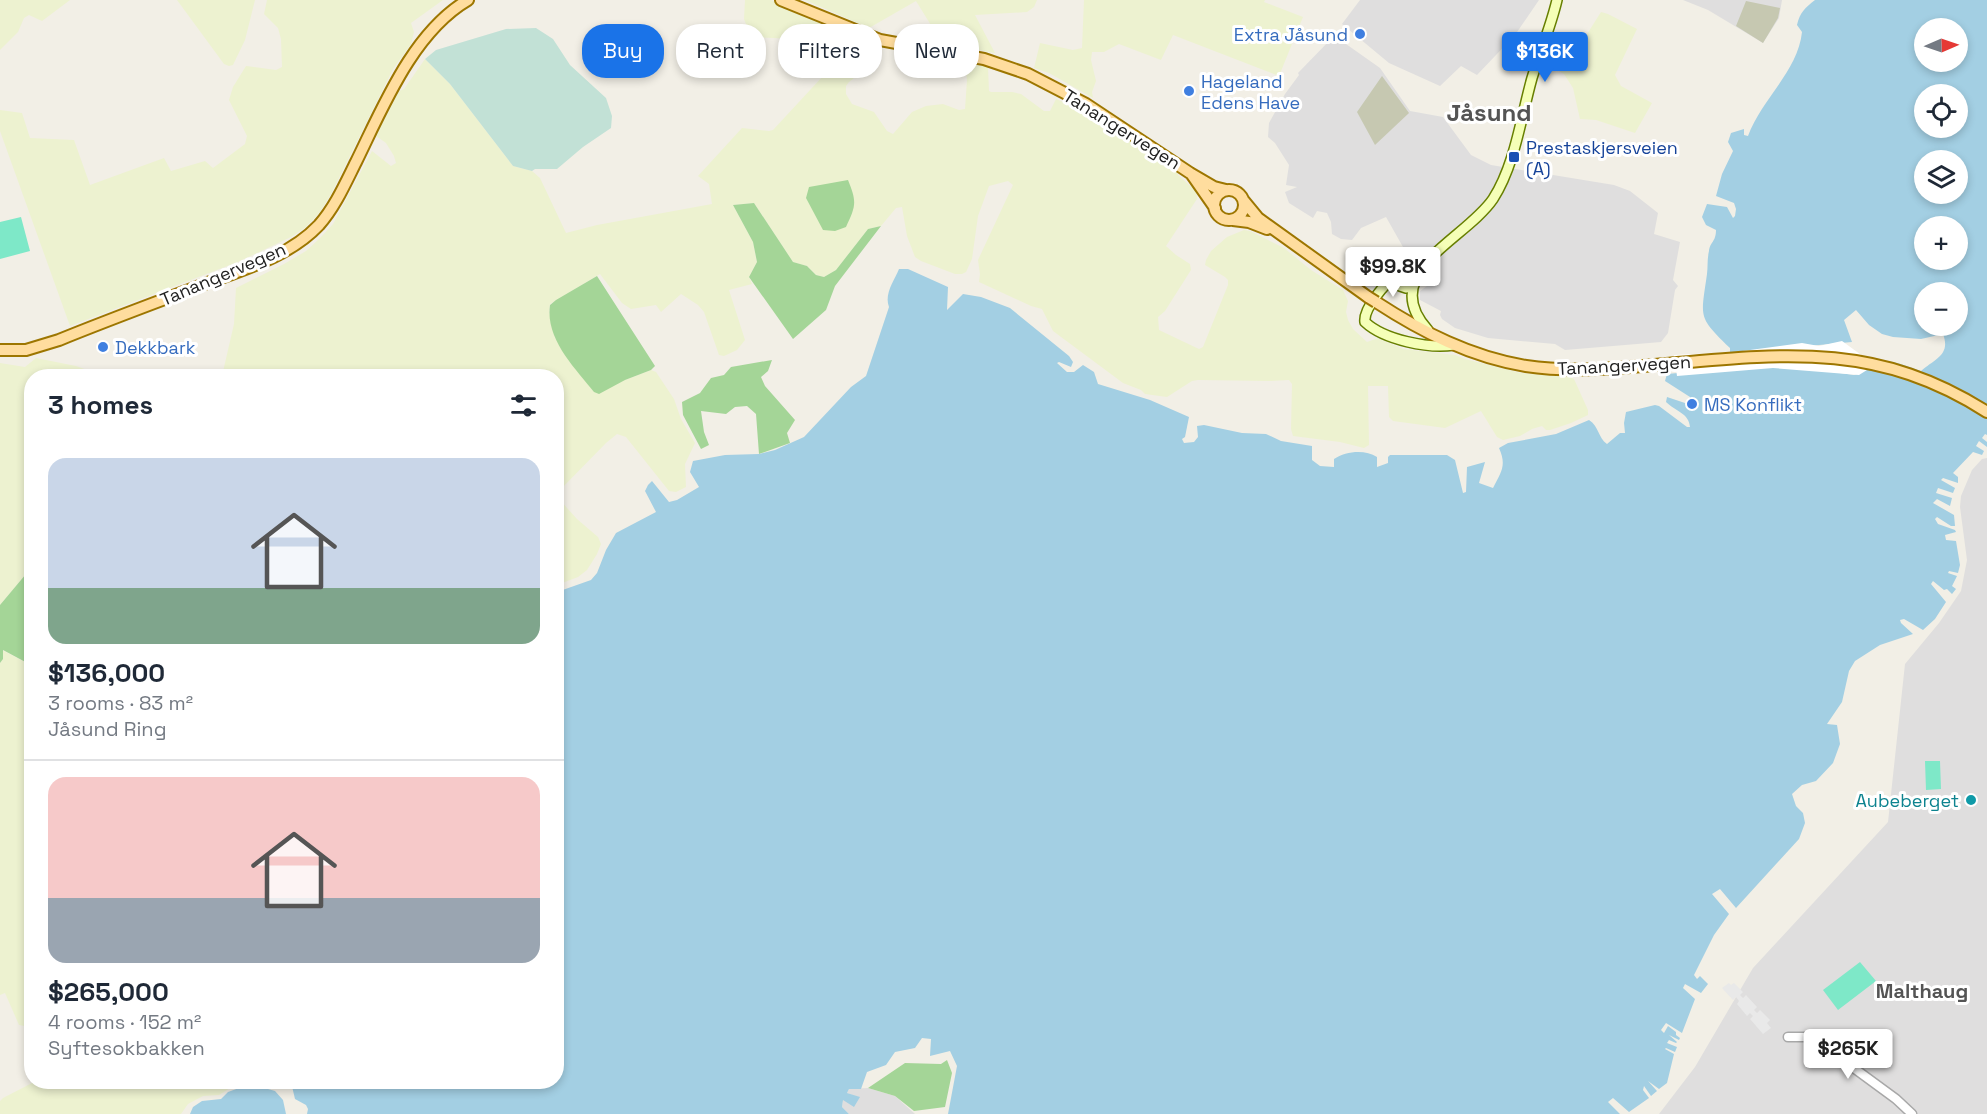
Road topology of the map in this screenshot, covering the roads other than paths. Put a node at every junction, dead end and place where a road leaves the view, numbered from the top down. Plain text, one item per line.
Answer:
1 (468, 0) edge
2 (781, 0) edge
3 (1557, 0) edge
4 (1190, 173) junction
5 (1226, 190) junction
6 (1244, 201) junction
7 (1215, 208) junction
8 (1233, 220) junction
9 (1283, 237) junction
10 (1425, 263) junction
11 (1398, 274) junction
12 (1414, 285) junction
13 (1434, 336) junction
14 (1454, 345) junction
15 (0, 350) edge
16 (1987, 412) edge
17 (1788, 1037) dead end
18 (1912, 1114) edge

1 - 15 main road, Tanangervegen
2 - 4 main road, Tanangervegen
3 - 10 main road
4 - 5 main road, Tanangervegen
4 - 7 main road, Tanangervegen
5 - 6 main road
5 - 7 main road
6 - 8 main road
6 - 9 main road, Tanangervegen
7 - 8 main road
8 - 9 main road, Tanangervegen
9 - 13 main road, Tanangervegen
10 - 11 main road
10 - 12 main road
11 - 12 main road
11 - 14 main road
12 - 13 main road
13 - 14 main road, Tanangervegen
14 - 16 main road, Tanangervegen
17 - 18 street

